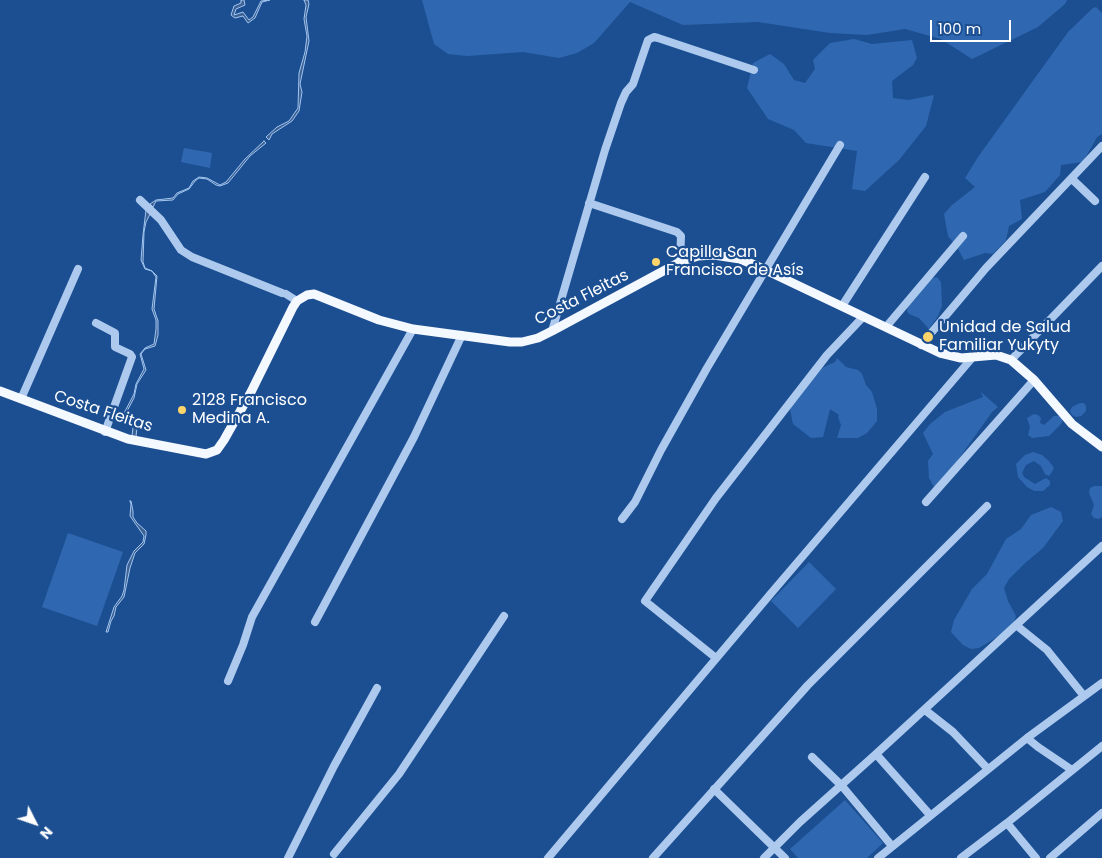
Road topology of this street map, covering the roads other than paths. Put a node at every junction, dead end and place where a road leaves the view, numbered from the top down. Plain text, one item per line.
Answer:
1 (754, 70) dead end
2 (840, 145) dead end
3 (1102, 146) edge
4 (925, 177) dead end
5 (1072, 179) junction
6 (140, 200) dead end
7 (1095, 201) dead end
8 (589, 203) junction
9 (963, 236) dead end
10 (680, 262) junction
11 (1102, 266) edge
12 (78, 269) dead end
13 (766, 270) junction
14 (297, 300) junction
15 (842, 306) junction
16 (863, 316) junction
17 (96, 323) dead end
18 (886, 327) junction
19 (413, 329) junction
20 (552, 331) junction
21 (462, 336) junction
22 (921, 345) junction
23 (972, 358) junction
24 (1011, 360) junction
25 (1034, 380) junction
26 (0, 391) edge
27 (21, 399) junction
28 (105, 432) junction
29 (1102, 447) edge
30 (926, 502) dead end
31 (986, 506) dead end
32 (622, 519) dead end
33 (1102, 546) edge
34 (504, 616) dead end
35 (315, 622) dead end
36 (1016, 625) junction
37 (716, 658) junction
38 (228, 681) dead end
39 (1102, 683) edge
40 (377, 688) dead end
41 (1084, 696) junction
42 (925, 710) junction
43 (1027, 738) junction
44 (1102, 746) edge
45 (876, 754) junction
46 (812, 757) dead end
47 (988, 769) junction
48 (1072, 770) junction
49 (842, 786) junction
50 (714, 789) junction
51 (1102, 812) edge
52 (930, 815) junction
53 (1007, 823) junction
54 (892, 846) junction
55 (775, 847) junction
56 (334, 854) dead end
57 (288, 858) edge
58 (548, 858) edge
59 (653, 858) edge
60 (764, 858) edge
61 (785, 858) edge
62 (878, 858) edge
63 (961, 858) edge
64 (1036, 858) edge
65 (1050, 858) edge

1 - 8 street
2 - 13 street
3 - 5 street
4 - 15 street
5 - 7 street
5 - 22 street
6 - 14 street
8 - 10 street
8 - 20 street
9 - 18 street
10 - 13 main road, Costa Fleitas
10 - 20 main road, Costa Fleitas
11 - 24 street
12 - 27 street
13 - 15 main road, Costa Fleitas
13 - 32 street
14 - 19 main road, Costa Fleitas
14 - 28 main road, Costa Fleitas
15 - 16 main road, Costa Fleitas
16 - 18 main road, Costa Fleitas
16 - 37 street
17 - 28 street
18 - 22 main road, Costa Fleitas
19 - 21 main road, Costa Fleitas
19 - 38 street
20 - 21 main road, Costa Fleitas
21 - 35 street
22 - 23 main road, Costa Fleitas
23 - 24 main road, Costa Fleitas
23 - 37 street
24 - 25 main road
25 - 29 main road
25 - 30 street
26 - 27 main road, Costa Fleitas
27 - 28 main road, Costa Fleitas
31 - 50 street
33 - 36 street
34 - 56 street
36 - 41 street
36 - 42 street
37 - 58 street
39 - 41 street
40 - 57 street
41 - 43 street
42 - 45 street
42 - 47 street
43 - 47 street
43 - 48 street
44 - 48 street
45 - 49 street
45 - 52 street
46 - 49 street
47 - 52 street
48 - 53 street
49 - 54 street
49 - 55 street
50 - 55 street
50 - 59 street
51 - 65 street
52 - 54 street
53 - 63 street
53 - 64 street
54 - 62 street
55 - 60 street
55 - 61 street

